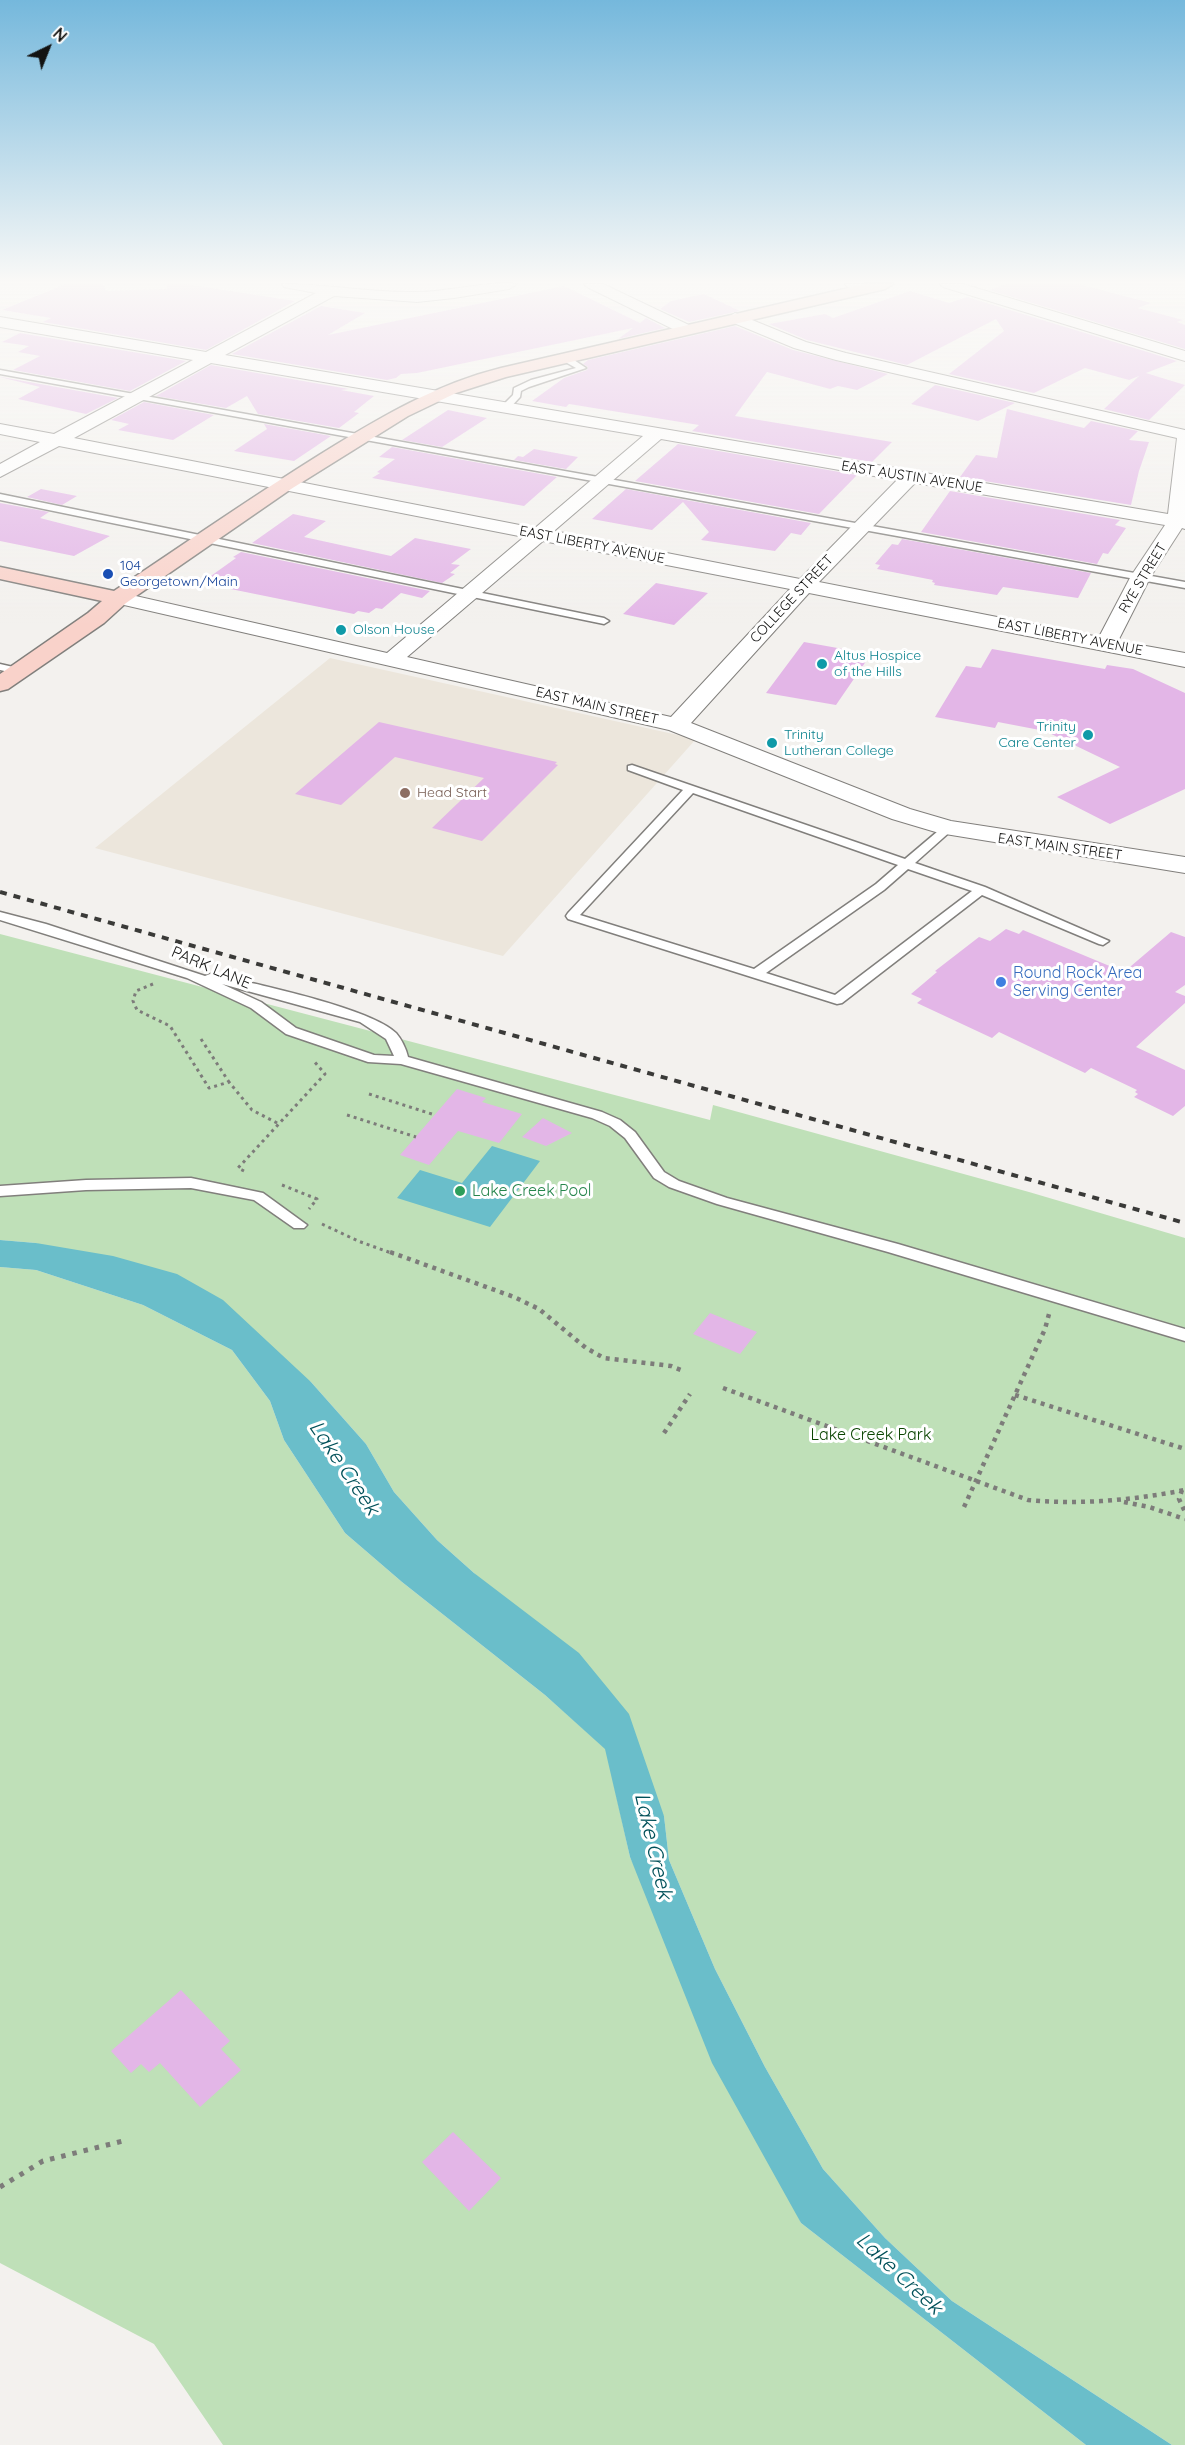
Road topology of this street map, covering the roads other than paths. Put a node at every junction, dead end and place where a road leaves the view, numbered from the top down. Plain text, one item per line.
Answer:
1 (135, 398) edge
2 (143, 398) edge
3 (429, 398) edge
4 (438, 398) edge
5 (514, 398) edge
6 (1018, 398) edge
7 (504, 409) junction
8 (0, 429) edge
9 (657, 434) junction
10 (1185, 437) edge
11 (362, 438) junction
12 (56, 440) junction
13 (0, 471) edge
14 (911, 476) junction
15 (599, 481) junction
16 (284, 485) junction
17 (0, 496) edge
18 (1181, 522) edge
19 (859, 527) junction
20 (536, 534) junction
21 (207, 538) junction
22 (0, 573) edge
23 (1141, 576) junction
24 (1185, 585) edge
25 (804, 586) junction
26 (469, 593) junction
27 (118, 598) junction
28 (604, 621) dead end
29 (1106, 644) junction
30 (1185, 660) edge
31 (390, 661) junction
32 (6, 674) edge
33 (676, 724) junction
34 (632, 768) dead end
35 (691, 788) junction
36 (948, 828) junction
37 (906, 865) junction
38 (1185, 865) edge
39 (981, 890) junction
40 (0, 916) edge
41 (1103, 941) dead end
42 (756, 974) junction
43 (192, 975) junction
44 (402, 1060) junction
45 (0, 1191) edge
46 (306, 1222) road end
47 (1185, 1335) edge

1 - 12 street
2 - 11 lane
3 - 11 street
4 - 7 street, EAST AUSTIN AVENUE
5 - 7 lane
6 - 10 street
7 - 9 street, EAST AUSTIN AVENUE
8 - 12 street, EAST LIBERTY AVENUE
9 - 14 street, EAST AUSTIN AVENUE
9 - 15 street
10 - 18 street, RYE STREET
11 - 15 lane
11 - 16 street
12 - 13 street
12 - 16 street, EAST LIBERTY AVENUE
14 - 18 street, EAST AUSTIN AVENUE
14 - 19 street, COLLEGE STREET
15 - 19 lane
15 - 20 street
16 - 20 street, EAST LIBERTY AVENUE
16 - 21 street
17 - 21 lane
18 - 23 street, RYE STREET
19 - 23 lane
19 - 25 street, COLLEGE STREET
20 - 25 street, EAST LIBERTY AVENUE
20 - 26 street
21 - 26 lane
21 - 27 street
22 - 27 street, EAST MAIN STREET
23 - 24 lane
23 - 29 street, RYE STREET
25 - 29 street, EAST LIBERTY AVENUE
25 - 33 street, COLLEGE STREET
26 - 28 lane
26 - 31 street
27 - 31 street, EAST MAIN STREET
27 - 32 street
29 - 30 street, EAST LIBERTY AVENUE
31 - 33 street, EAST MAIN STREET
33 - 36 street, EAST MAIN STREET
34 - 35 lane
35 - 37 lane
35 - 42 lane
36 - 37 lane
36 - 38 street, EAST MAIN STREET
37 - 39 lane
37 - 42 lane
39 - 41 lane
39 - 42 lane
40 - 43 lane, PARK LANE
43 - 44 lane, PARK LANE
43 - 44 lane
44 - 47 lane, PARK LANE
45 - 46 lane

